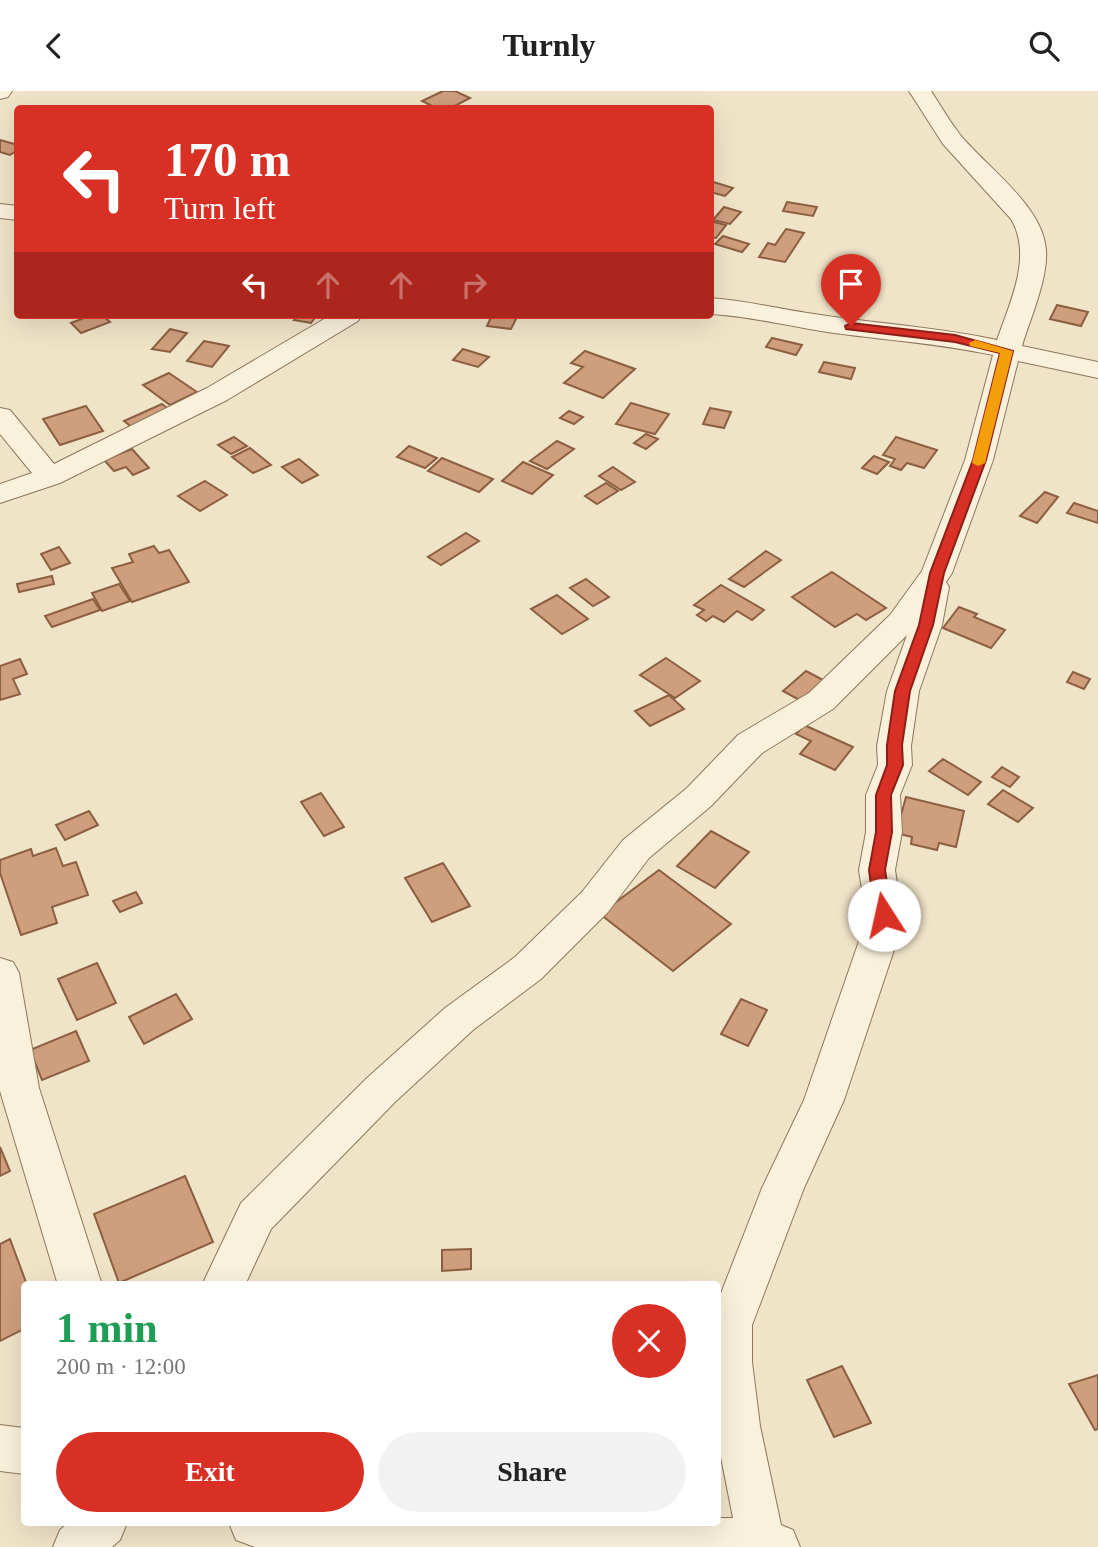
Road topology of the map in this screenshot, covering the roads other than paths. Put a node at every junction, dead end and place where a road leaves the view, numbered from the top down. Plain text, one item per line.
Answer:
1 (920, 91) edge
2 (714, 306) edge
3 (342, 319) edge
4 (1007, 351) junction
5 (1098, 370) edge
6 (0, 415) edge
7 (50, 477) junction
8 (0, 494) edge
9 (937, 573) junction
10 (0, 973) edge
11 (78, 1281) edge
12 (225, 1281) edge
13 (0, 1448) edge
14 (21, 1451) edge
15 (100, 1526) edge
16 (276, 1526) edge
17 (766, 1546) edge
18 (78, 1547) edge

1 - 4 street
2 - 4 street
3 - 7 street
4 - 5 street
4 - 9 street
6 - 7 street
7 - 8 street
9 - 12 street
9 - 17 street
10 - 11 street
13 - 14 street
15 - 18 street
16 - 17 street

